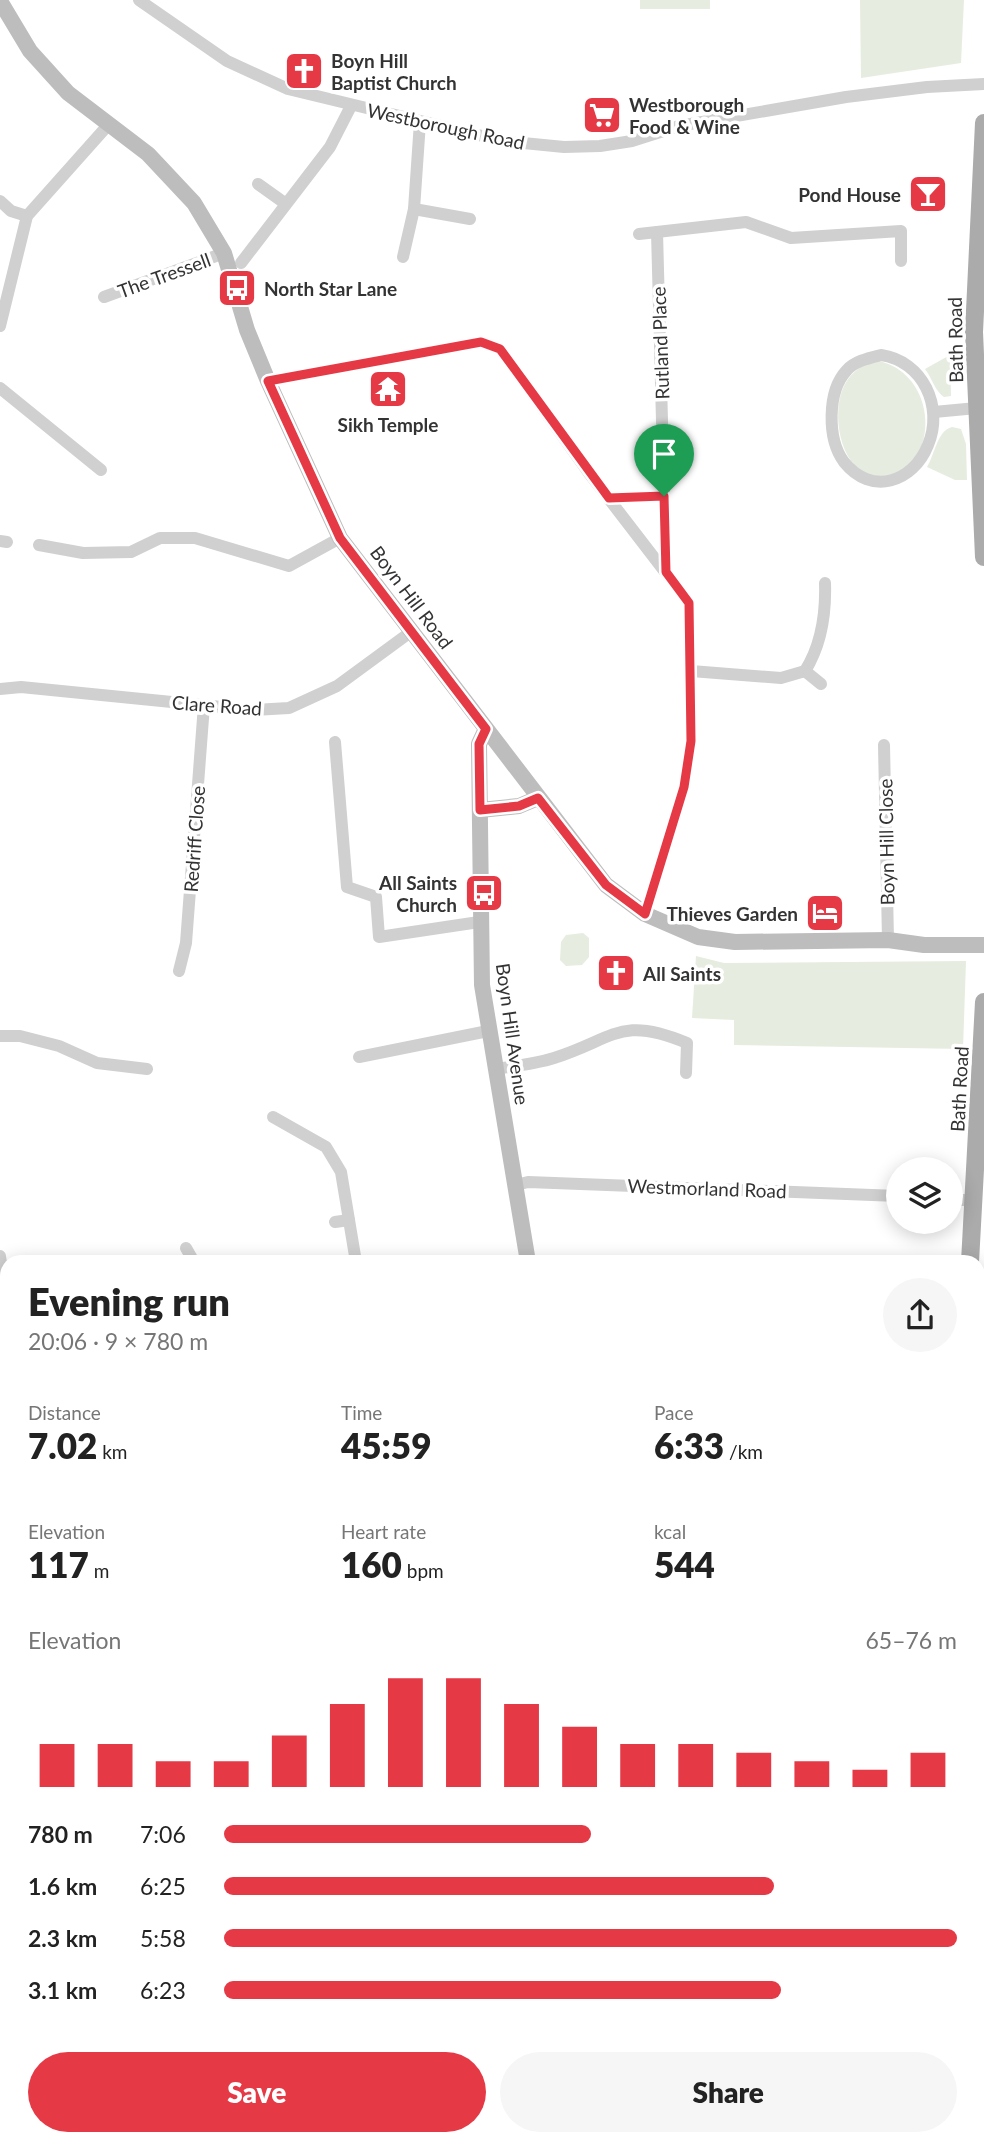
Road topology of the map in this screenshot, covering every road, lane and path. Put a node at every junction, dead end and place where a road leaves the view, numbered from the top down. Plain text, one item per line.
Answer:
1 (139, 0) edge
2 (0, 1) edge
3 (984, 85) edge
4 (351, 106) junction
5 (420, 121) junction
6 (984, 123) edge
7 (109, 124) junction
8 (258, 184) dead end
9 (0, 201) edge
10 (286, 204) junction
11 (414, 209) junction
12 (27, 216) junction
13 (471, 219) dead end
14 (657, 232) junction
15 (639, 234) dead end
16 (223, 253) junction
17 (403, 257) dead end
18 (901, 261) dead end
19 (241, 263) dead end
20 (104, 297) dead end
21 (0, 326) edge
22 (979, 356) edge
23 (268, 381) junction
24 (0, 388) edge
25 (977, 408) junction
26 (934, 412) junction
27 (101, 470) dead end
28 (664, 496) junction
29 (609, 498) junction
30 (340, 538) junction
31 (39, 545) dead end
32 (984, 558) edge
33 (666, 572) junction
34 (825, 583) dead end
35 (412, 631) junction
36 (691, 671) junction
37 (805, 671) junction
38 (821, 684) dead end
39 (0, 689) edge
40 (204, 705) junction
41 (486, 729) junction
42 (335, 742) dead end
43 (884, 745) dead end
44 (538, 798) junction
45 (480, 810) junction
46 (645, 914) junction
47 (479, 922) junction
48 (888, 940) junction
49 (984, 945) edge
50 (179, 971) dead end
51 (984, 1003) edge
52 (488, 1031) junction
53 (0, 1036) edge
54 (359, 1057) dead end
55 (146, 1069) dead end
56 (496, 1069) junction
57 (686, 1073) dead end
58 (273, 1117) dead end
59 (516, 1185) junction
60 (886, 1196) edge
61 (963, 1200) edge
62 (975, 1200) junction
63 (349, 1220) junction
64 (335, 1222) dead end
65 (187, 1248) dead end
66 (190, 1255) edge
67 (355, 1255) edge
68 (527, 1255) edge
69 (971, 1255) edge

1 - 4 street, Westborough Road
2 - 7 street, Boyn Hill Road
3 - 5 street, Westborough Road
4 - 5 street, Westborough Road
4 - 10 street
5 - 11 street
6 - 22 main road, Bath Road
7 - 12 street
7 - 16 street, Boyn Hill Road
8 - 10 street
9 - 12 street
10 - 19 street
11 - 13 street
11 - 17 street
12 - 21 street
14 - 15 street
14 - 18 street
14 - 28 street, Rutland Place
16 - 20 street, The Tressell
16 - 23 street, Boyn Hill Road
22 - 25 main road, Bath Road
23 - 29 street
23 - 30 street, Boyn Hill Road
24 - 27 street
25 - 26 street
25 - 32 main road, Bath Road
26 - 26 street
28 - 29 street
28 - 33 street, Rutland Place
29 - 33 street
30 - 31 street
30 - 35 street, Boyn Hill Road
33 - 36 street
34 - 37 street
35 - 40 street, Clare Road
35 - 41 street, Boyn Hill Road
36 - 37 street
36 - 46 street
37 - 38 street
39 - 40 street, Clare Road
40 - 50 street, Redriff Close
41 - 44 street, Boyn Hill Road
41 - 45 street, Boyn Hill Avenue
42 - 47 street
43 - 48 street, Boyn Hill Close
44 - 45 street
44 - 46 street, Boyn Hill Road
45 - 47 street, Boyn Hill Avenue
46 - 48 street, Boyn Hill Road
47 - 52 street, Boyn Hill Avenue
48 - 49 street, Boyn Hill Road
51 - 62 main road, Bath Road
52 - 54 street
52 - 56 street, Boyn Hill Avenue
53 - 55 street
56 - 57 street
56 - 59 street, Boyn Hill Avenue
58 - 63 street
59 - 60 street, Westmorland Road
59 - 68 street, Boyn Hill Avenue
61 - 62 street
62 - 69 main road, Bath Road
63 - 64 street
63 - 67 street
65 - 66 street

